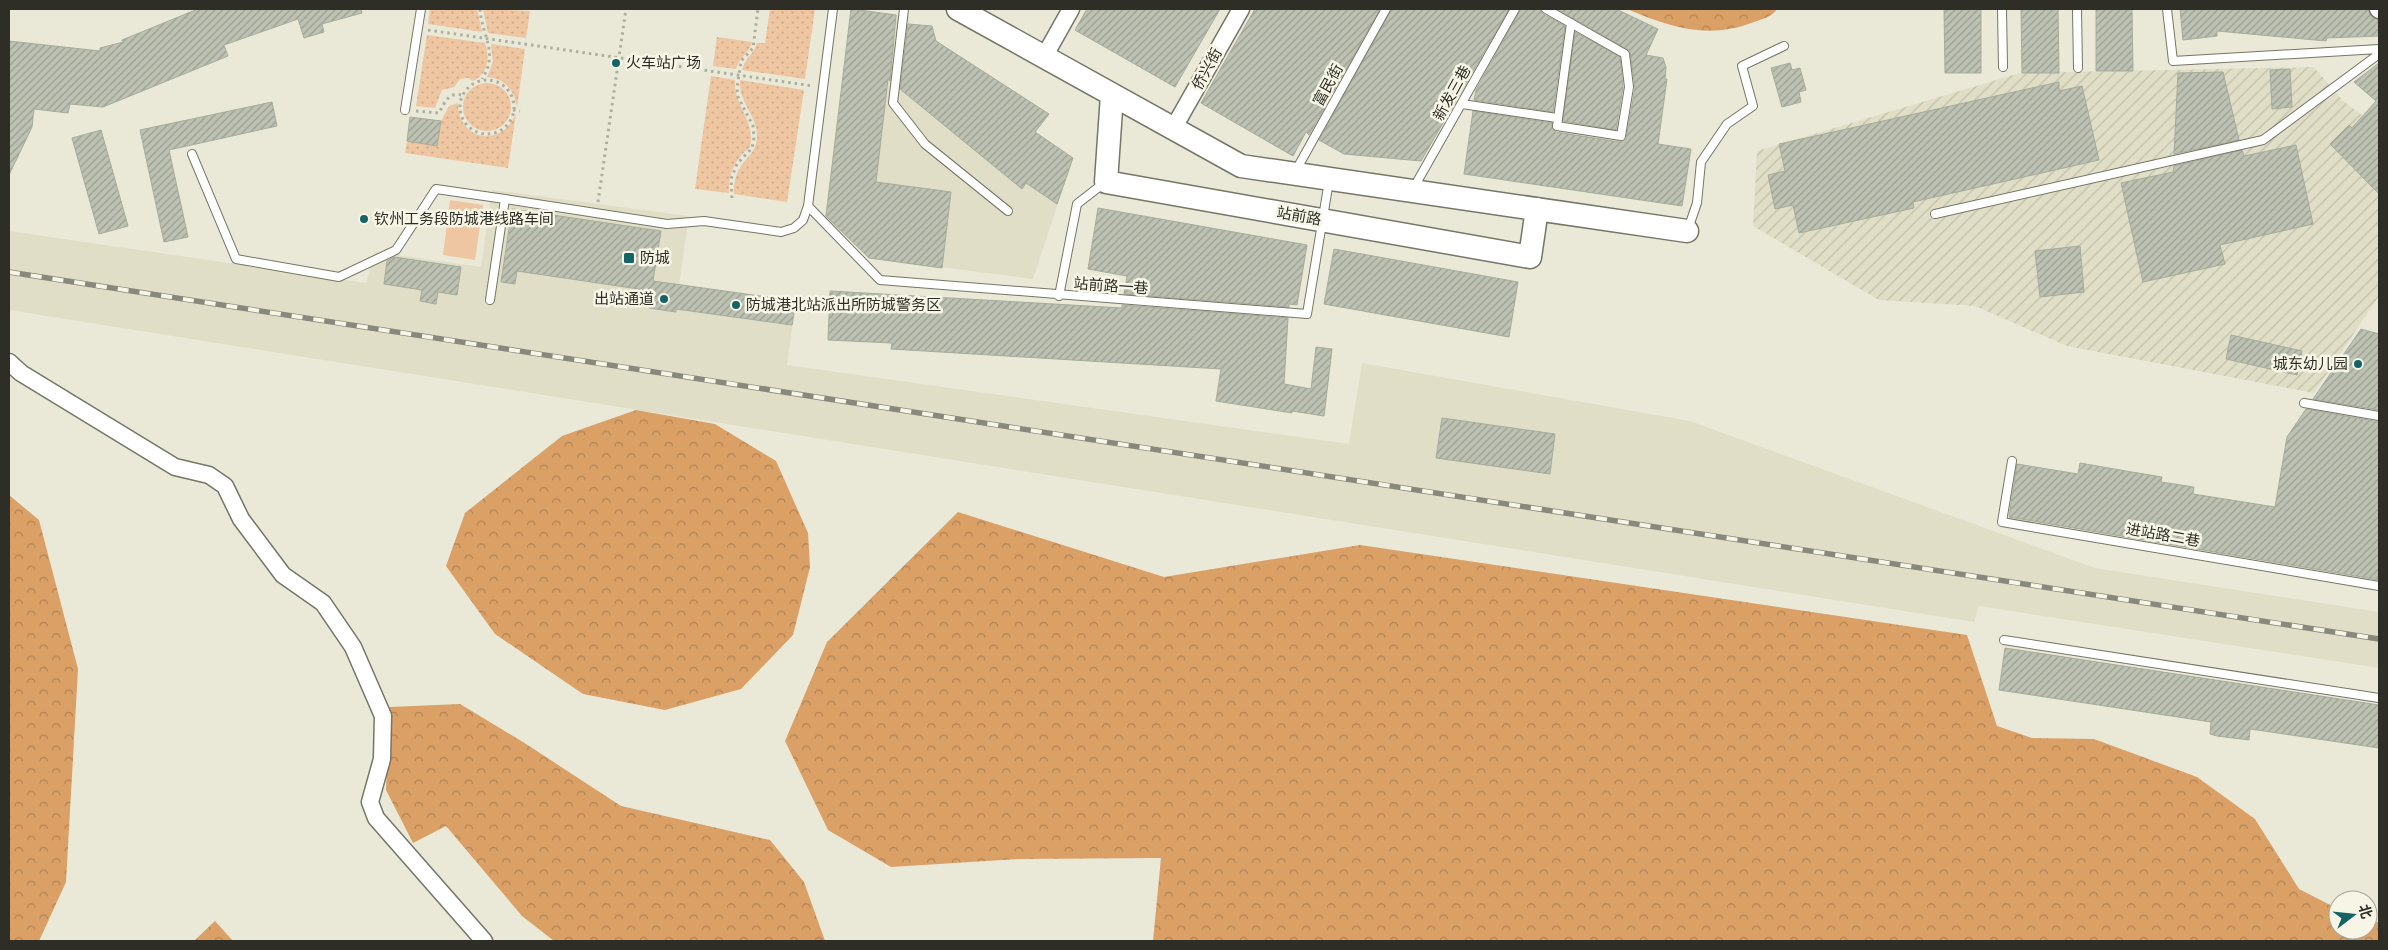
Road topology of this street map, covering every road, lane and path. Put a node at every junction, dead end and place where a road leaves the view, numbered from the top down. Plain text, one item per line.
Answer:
1 (421, 9) edge
2 (480, 9) edge
3 (626, 9) edge
4 (758, 9) edge
5 (833, 9) edge
6 (904, 9) edge
7 (958, 9) edge
8 (1071, 9) edge
9 (1241, 9) edge
10 (1386, 9) edge
11 (1515, 9) edge
12 (1546, 9) edge
13 (2002, 9) edge
14 (2077, 9) edge
15 (2167, 9) edge
16 (1571, 23) junction
17 (418, 28) junction
18 (487, 38) junction
19 (1784, 46) dead end
20 (2379, 49) edge
21 (2379, 54) edge
22 (1044, 57) junction
23 (619, 58) junction
24 (2003, 67) dead end
25 (2078, 68) dead end
26 (738, 75) junction
27 (482, 80) junction
28 (823, 87) junction
29 (462, 95) junction
30 (1112, 95) junction
31 (1462, 104) junction
32 (405, 110) joint
33 (513, 110) junction
34 (520, 111) dead end
35 (1557, 118) junction
36 (1174, 129) junction
37 (192, 154) dead end
38 (1294, 174) junction
39 (1330, 179) junction
40 (1106, 182) junction
41 (1412, 191) junction
42 (504, 198) junction
43 (732, 198) dead end
44 (808, 206) junction
45 (1537, 209) junction
46 (1008, 211) dead end
47 (597, 213) junction
48 (1936, 214) dead end
49 (1322, 220) junction
50 (1687, 231) joint
51 (1059, 296) junction
52 (490, 300) dead end
53 (9, 362) edge
54 (2304, 402) dead end
55 (2379, 416) edge
56 (2012, 461) dead end
57 (2379, 586) edge
58 (2004, 640) dead end
59 (2379, 698) edge
60 (484, 941) edge

1 - 17 lane
2 - 18 path
3 - 23 path
4 - 26 path
5 - 28 lane
6 - 46 lane
7 - 22 street
8 - 22 street
9 - 36 street, 侨兴街
10 - 38 lane, 富民街
11 - 31 lane, 新发三巷
12 - 16 lane
13 - 24 lane
14 - 25 lane
15 - 20 lane
16 - 35 lane
16 - 35 lane
17 - 18 path
17 - 32 lane
18 - 23 path
18 - 27 path
19 - 50 lane
21 - 48 lane
22 - 30 street
23 - 26 path
23 - 47 path
26 - 28 path
26 - 43 path
27 - 29 path
27 - 33 path
28 - 44 lane
29 - 32 path
29 - 33 path
30 - 36 street
30 - 40 street
31 - 35 lane
31 - 41 lane, 新发三巷
33 - 34 path
36 - 38 street
37 - 42 lane
38 - 39 street
39 - 41 street
39 - 49 lane, 站前路一巷
40 - 49 street, 站前路
40 - 51 lane
41 - 45 street
42 - 47 lane
42 - 52 lane
44 - 47 lane
44 - 51 lane, 站前路一巷
45 - 49 street, 站前路
45 - 50 street
49 - 51 lane, 站前路一巷
53 - 60 street
54 - 55 lane
56 - 57 lane, 进站路二巷
58 - 59 lane

